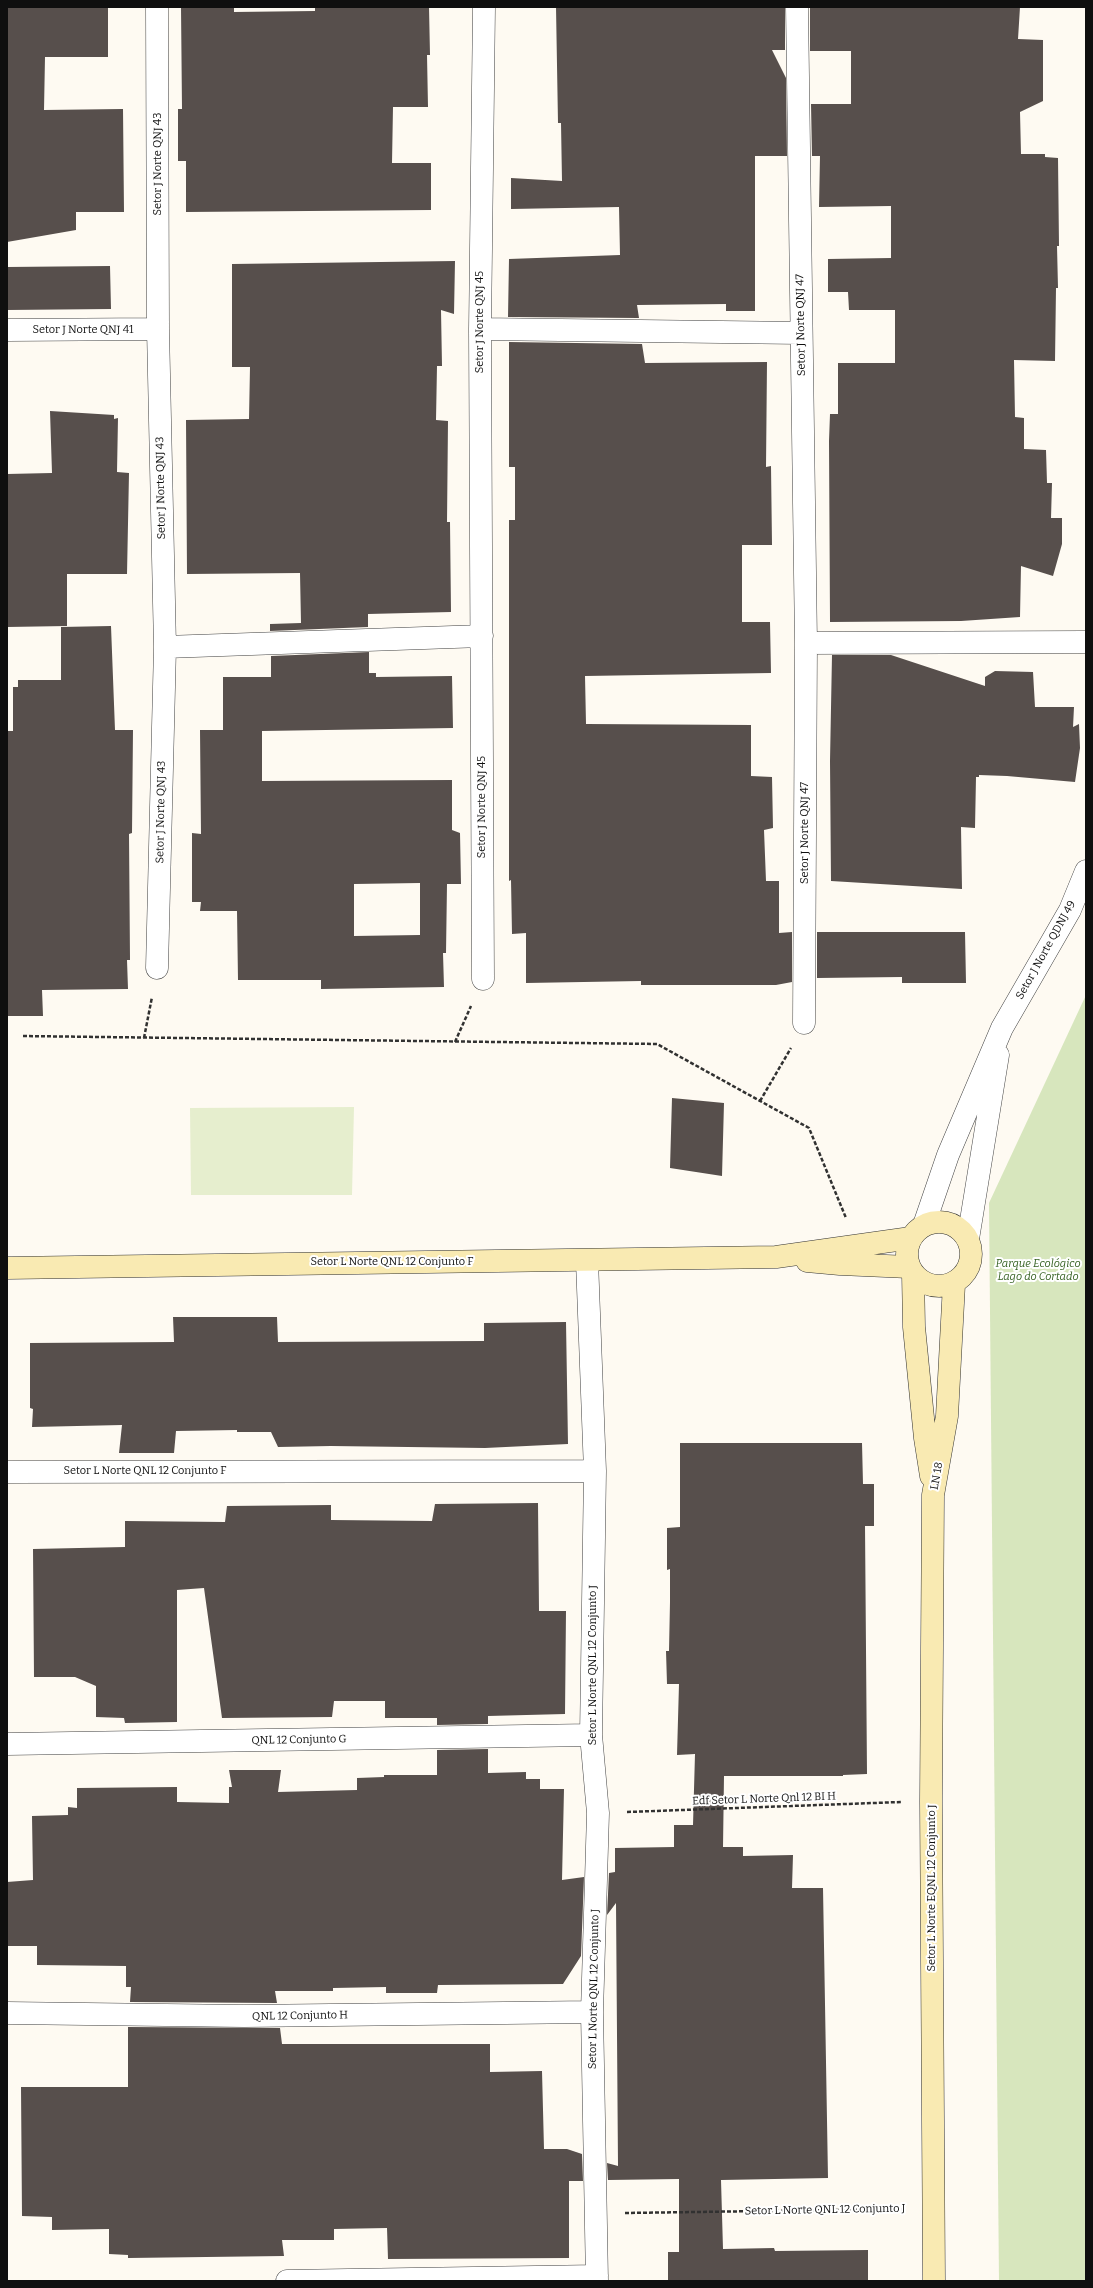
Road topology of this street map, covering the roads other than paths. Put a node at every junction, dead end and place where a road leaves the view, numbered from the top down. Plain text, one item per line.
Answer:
1 (158, 7) edge
2 (484, 7) edge
3 (797, 7) edge
4 (158, 329) junction
5 (480, 329) junction
6 (7, 330) edge
7 (801, 333) junction
8 (482, 636) junction
9 (1086, 642) edge
10 (806, 643) junction
11 (165, 647) junction
12 (1086, 870) edge
13 (157, 968) road end
14 (483, 979) road end
15 (804, 1024) road end
16 (1002, 1028) junction
17 (917, 1232) junction
18 (968, 1239) junction
19 (776, 1257) junction
20 (587, 1261) junction
21 (7, 1268) edge
22 (911, 1270) junction
23 (954, 1284) junction
24 (596, 1471) junction
25 (7, 1472) edge
26 (934, 1495) junction
27 (591, 1735) junction
28 (7, 1744) edge
29 (592, 2012) junction
30 (7, 2013) edge
31 (597, 2278) edge
32 (287, 2281) edge
33 (934, 2281) edge

1 - 4 street, Setor J Norte QNJ 43
2 - 5 street, Setor J Norte QNJ 45
3 - 7 street, Setor J Norte QNJ 47
4 - 6 street, Setor J Norte QNJ 41
4 - 11 street, Setor J Norte QNJ 43
5 - 7 street
5 - 8 street, Setor J Norte QNJ 45
7 - 10 street, Setor J Norte QNJ 47
8 - 11 street
8 - 14 street, Setor J Norte QNJ 45
9 - 10 street
10 - 15 street, Setor J Norte QNJ 47
11 - 13 street, Setor J Norte QNJ 43
12 - 16 street, Setor J Norte QDNJ 49
16 - 17 street
16 - 18 street
17 - 18 street
17 - 19 street
17 - 22 street
18 - 23 street
19 - 20 street, Setor L Norte QNL 12 Conjunto F
19 - 22 street
20 - 21 street, Setor L Norte QNL 12 Conjunto F
20 - 24 street, Setor L Norte QNL 12 Conjunto J
22 - 23 street
22 - 26 street, LN 18
23 - 26 street, LN 18
24 - 25 street, Setor L Norte QNL 12 Conjunto F
24 - 27 street, Setor L Norte QNL 12 Conjunto J
26 - 33 street, Setor L Norte EQNL 12 Conjunto J
27 - 28 street, QNL 12 Conjunto G
27 - 29 street, Setor L Norte QNL 12 Conjunto J
29 - 30 street, QNL 12 Conjunto H
29 - 31 street, Setor L Norte QNL 12 Conjunto J
31 - 32 street

